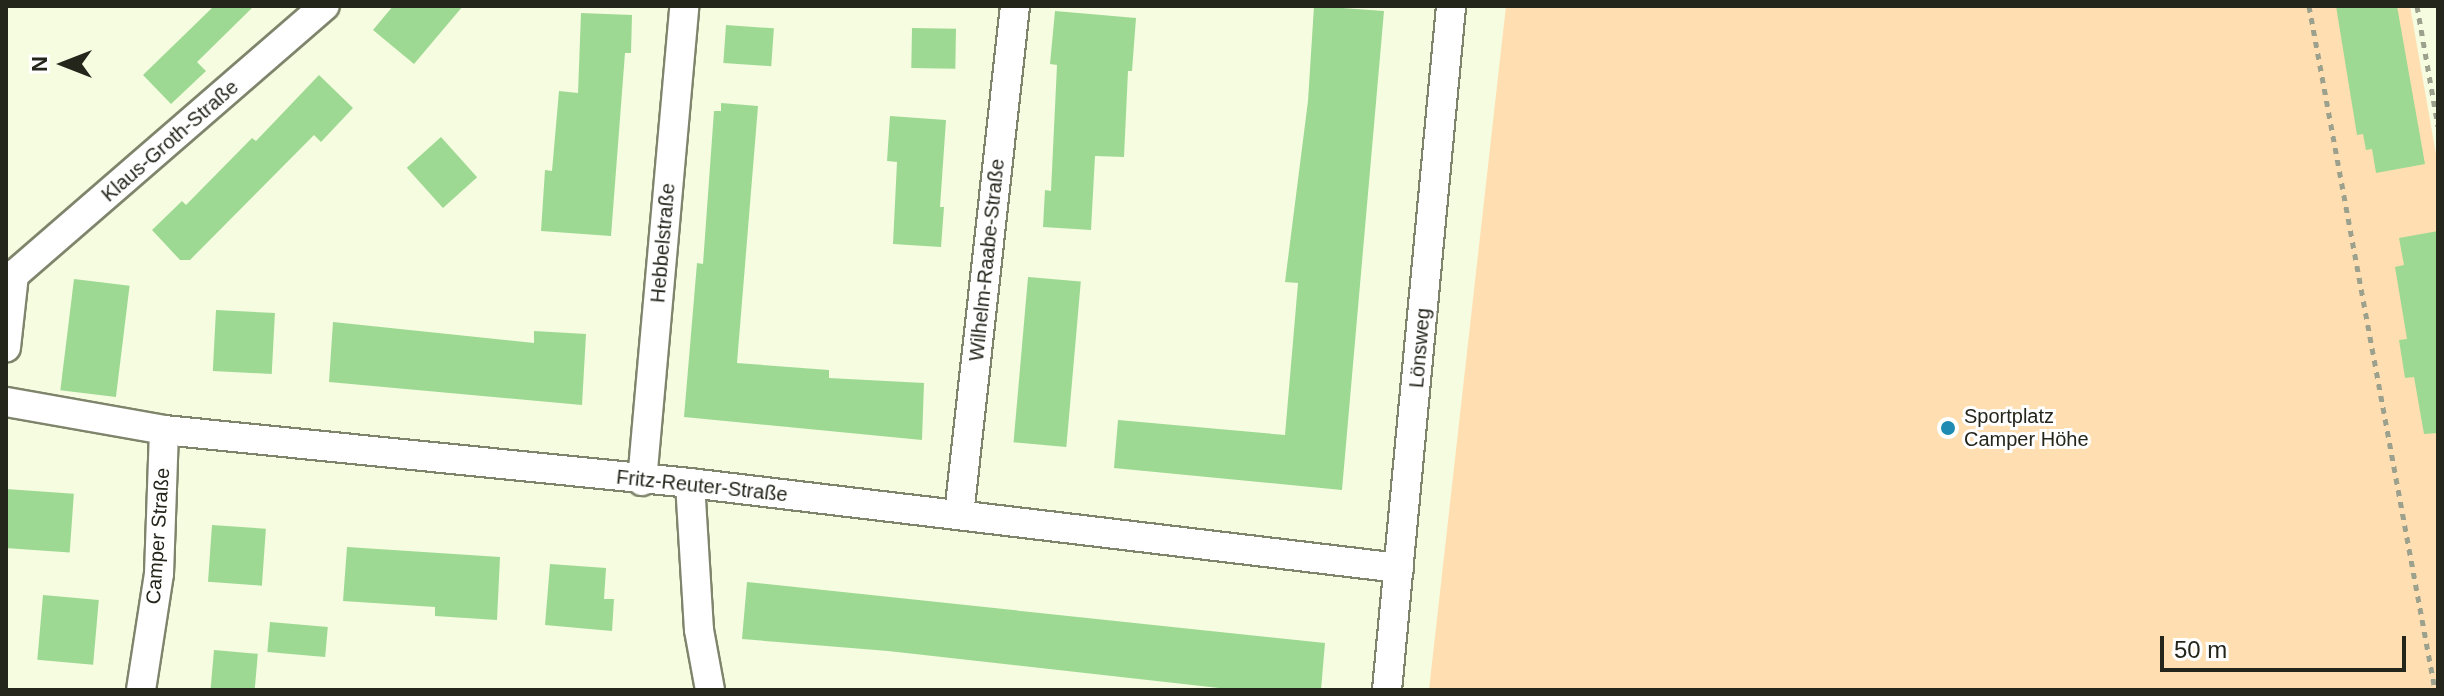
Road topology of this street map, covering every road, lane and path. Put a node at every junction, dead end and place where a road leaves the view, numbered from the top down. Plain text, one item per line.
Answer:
1 (325, 6) edge
2 (684, 6) edge
3 (1015, 6) edge
4 (1451, 6) edge
5 (2309, 6) edge
6 (2417, 6) edge
7 (2435, 92) edge
8 (2438, 126) edge
9 (10, 275) edge
10 (6, 348) edge
11 (6, 402) edge
12 (164, 430) junction
13 (642, 481) junction
14 (690, 483) junction
15 (959, 515) junction
16 (1399, 568) junction
17 (141, 690) edge
18 (710, 690) edge
19 (1387, 690) edge
20 (2435, 690) edge

1 - 9 street, Klaus-Groth-Straße
2 - 13 street, Hebbelstraße
3 - 15 street, Wilhelm-Raabe-Straße
4 - 16 street, Lönsweg
5 - 20 path
6 - 7 path
7 - 8 path
9 - 10 street
11 - 12 street, Fritz-Reuter-Straße
12 - 13 street, Fritz-Reuter-Straße
12 - 17 street, Camper Straße
13 - 14 street, Fritz-Reuter-Straße
14 - 15 street, Fritz-Reuter-Straße
14 - 18 street
15 - 16 street, Fritz-Reuter-Straße
16 - 19 street, Lönsweg

